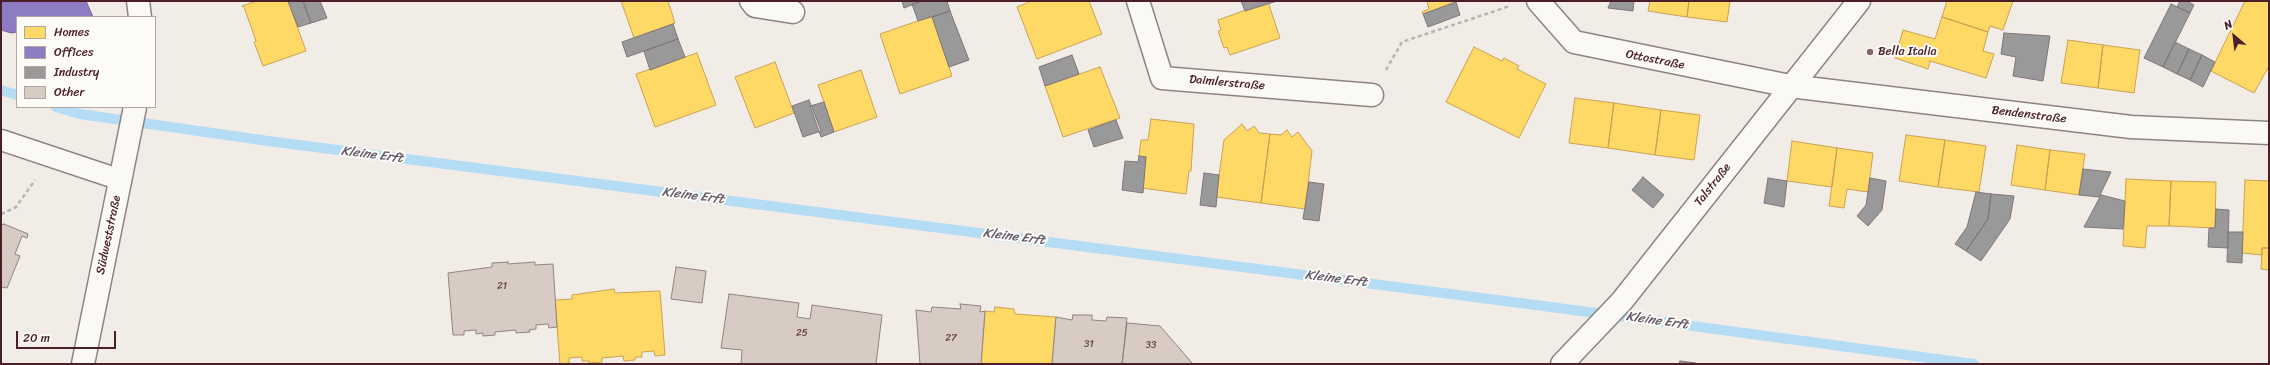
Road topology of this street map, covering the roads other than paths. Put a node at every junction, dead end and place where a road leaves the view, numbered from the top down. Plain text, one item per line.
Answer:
1 (138, 1) edge
2 (751, 1) edge
3 (1138, 1) edge
4 (1859, 1) edge
5 (1528, 2) edge
6 (793, 12) dead end
7 (140, 16) edge
8 (1790, 86) junction
9 (1372, 95) road end
10 (135, 108) edge
11 (2269, 133) edge
12 (1, 140) edge
13 (121, 180) junction
14 (83, 364) edge
15 (1562, 364) edge

1 - 7 street
2 - 6 street
3 - 9 street, Daimlerstraße
4 - 8 street, Talstraße
5 - 8 street, Ottostraße
8 - 11 street, Bendenstraße
8 - 15 street, Talstraße
10 - 13 street, Südweststraße
12 - 13 lane
13 - 14 street, Südweststraße

